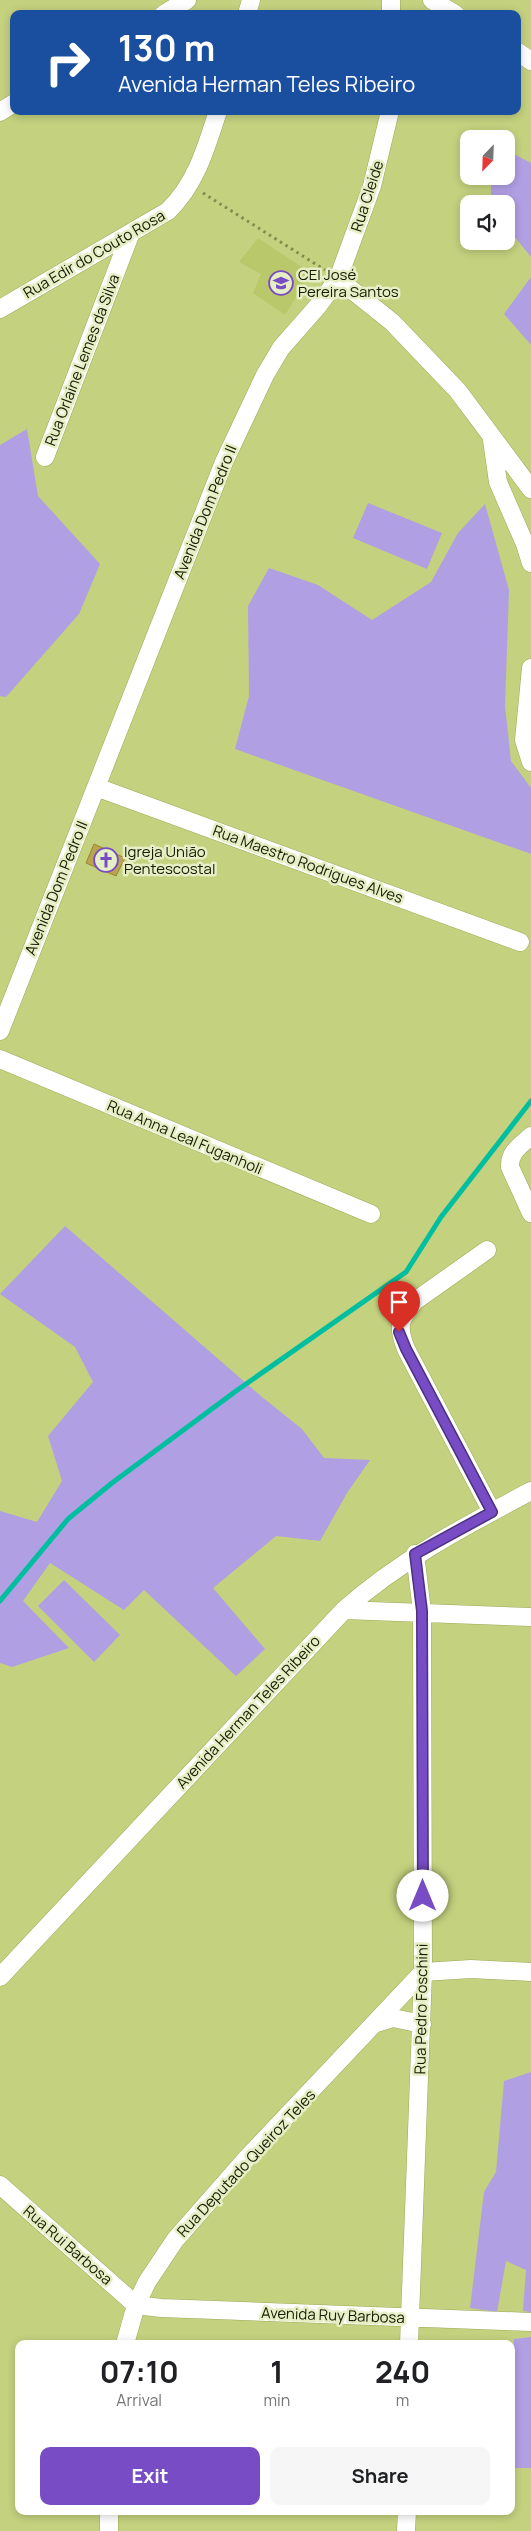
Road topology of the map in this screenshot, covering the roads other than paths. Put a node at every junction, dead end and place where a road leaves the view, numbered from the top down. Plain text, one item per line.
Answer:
1 (188, 0) edge
2 (432, 0) edge
3 (171, 10) edge
4 (448, 10) edge
5 (216, 115) edge
6 (389, 115) edge
7 (130, 235) junction
8 (338, 279) junction
9 (0, 309) edge
10 (492, 437) junction
11 (45, 457) dead end
12 (531, 490) edge
13 (531, 563) edge
14 (531, 668) edge
15 (531, 762) edge
16 (96, 787) junction
17 (520, 942) dead end
18 (0, 1031) edge
19 (0, 1059) edge
20 (531, 1136) edge
21 (531, 1213) edge
22 (371, 1214) dead end
23 (487, 1250) dead end
24 (531, 1491) edge
25 (492, 1512) junction
26 (415, 1554) junction
27 (344, 1610) junction
28 (422, 1611) junction
29 (531, 1617) edge
30 (423, 1972) junction
31 (531, 1972) edge
32 (0, 1977) edge
33 (376, 2023) junction
34 (422, 2024) junction
35 (0, 2185) edge
36 (136, 2304) junction
37 (410, 2318) junction
38 (531, 2322) edge
39 (126, 2340) edge
40 (409, 2340) edge
41 (109, 2515) edge
42 (407, 2515) edge
43 (109, 2531) edge
44 (406, 2531) edge

1 - 3 street
2 - 4 street
5 - 7 street, Rua Edir do Couto Rosa
6 - 8 street, Rua Cleide
7 - 9 street, Rua Edir do Couto Rosa
7 - 11 street, Rua Orlaine Lemes da Silva
8 - 10 street
8 - 16 street, Avenida Dom Pedro II
10 - 12 street
10 - 13 street
14 - 15 street
16 - 17 street, Rua Maestro Rodrigues Alves
16 - 18 street, Avenida Dom Pedro II
19 - 22 street, Rua Anna Leal Fuganholi
20 - 21 street
23 - 25 street
24 - 25 street, Avenida Herman Teles Ribeiro
25 - 26 street, Avenida Herman Teles Ribeiro
26 - 27 street, Avenida Herman Teles Ribeiro
26 - 28 street, Rua Pedro Foschini
27 - 28 street
27 - 32 street, Avenida Herman Teles Ribeiro
28 - 29 street
28 - 30 street, Rua Pedro Foschini
30 - 31 street
30 - 33 street, Rua Deputado Queiroz Teles
30 - 34 street, Rua Pedro Foschini
33 - 34 street
33 - 36 street, Rua Deputado Queiroz Teles
34 - 37 street, Rua Pedro Foschini
35 - 36 street, Rua Rui Barbosa
36 - 37 street, Avenida Ruy Barbosa
36 - 39 street, Rua Deputado Queiroz Teles
37 - 38 street, Avenida Ruy Barbosa
37 - 40 street, Rua Pedro Foschini
41 - 43 street
42 - 44 street

